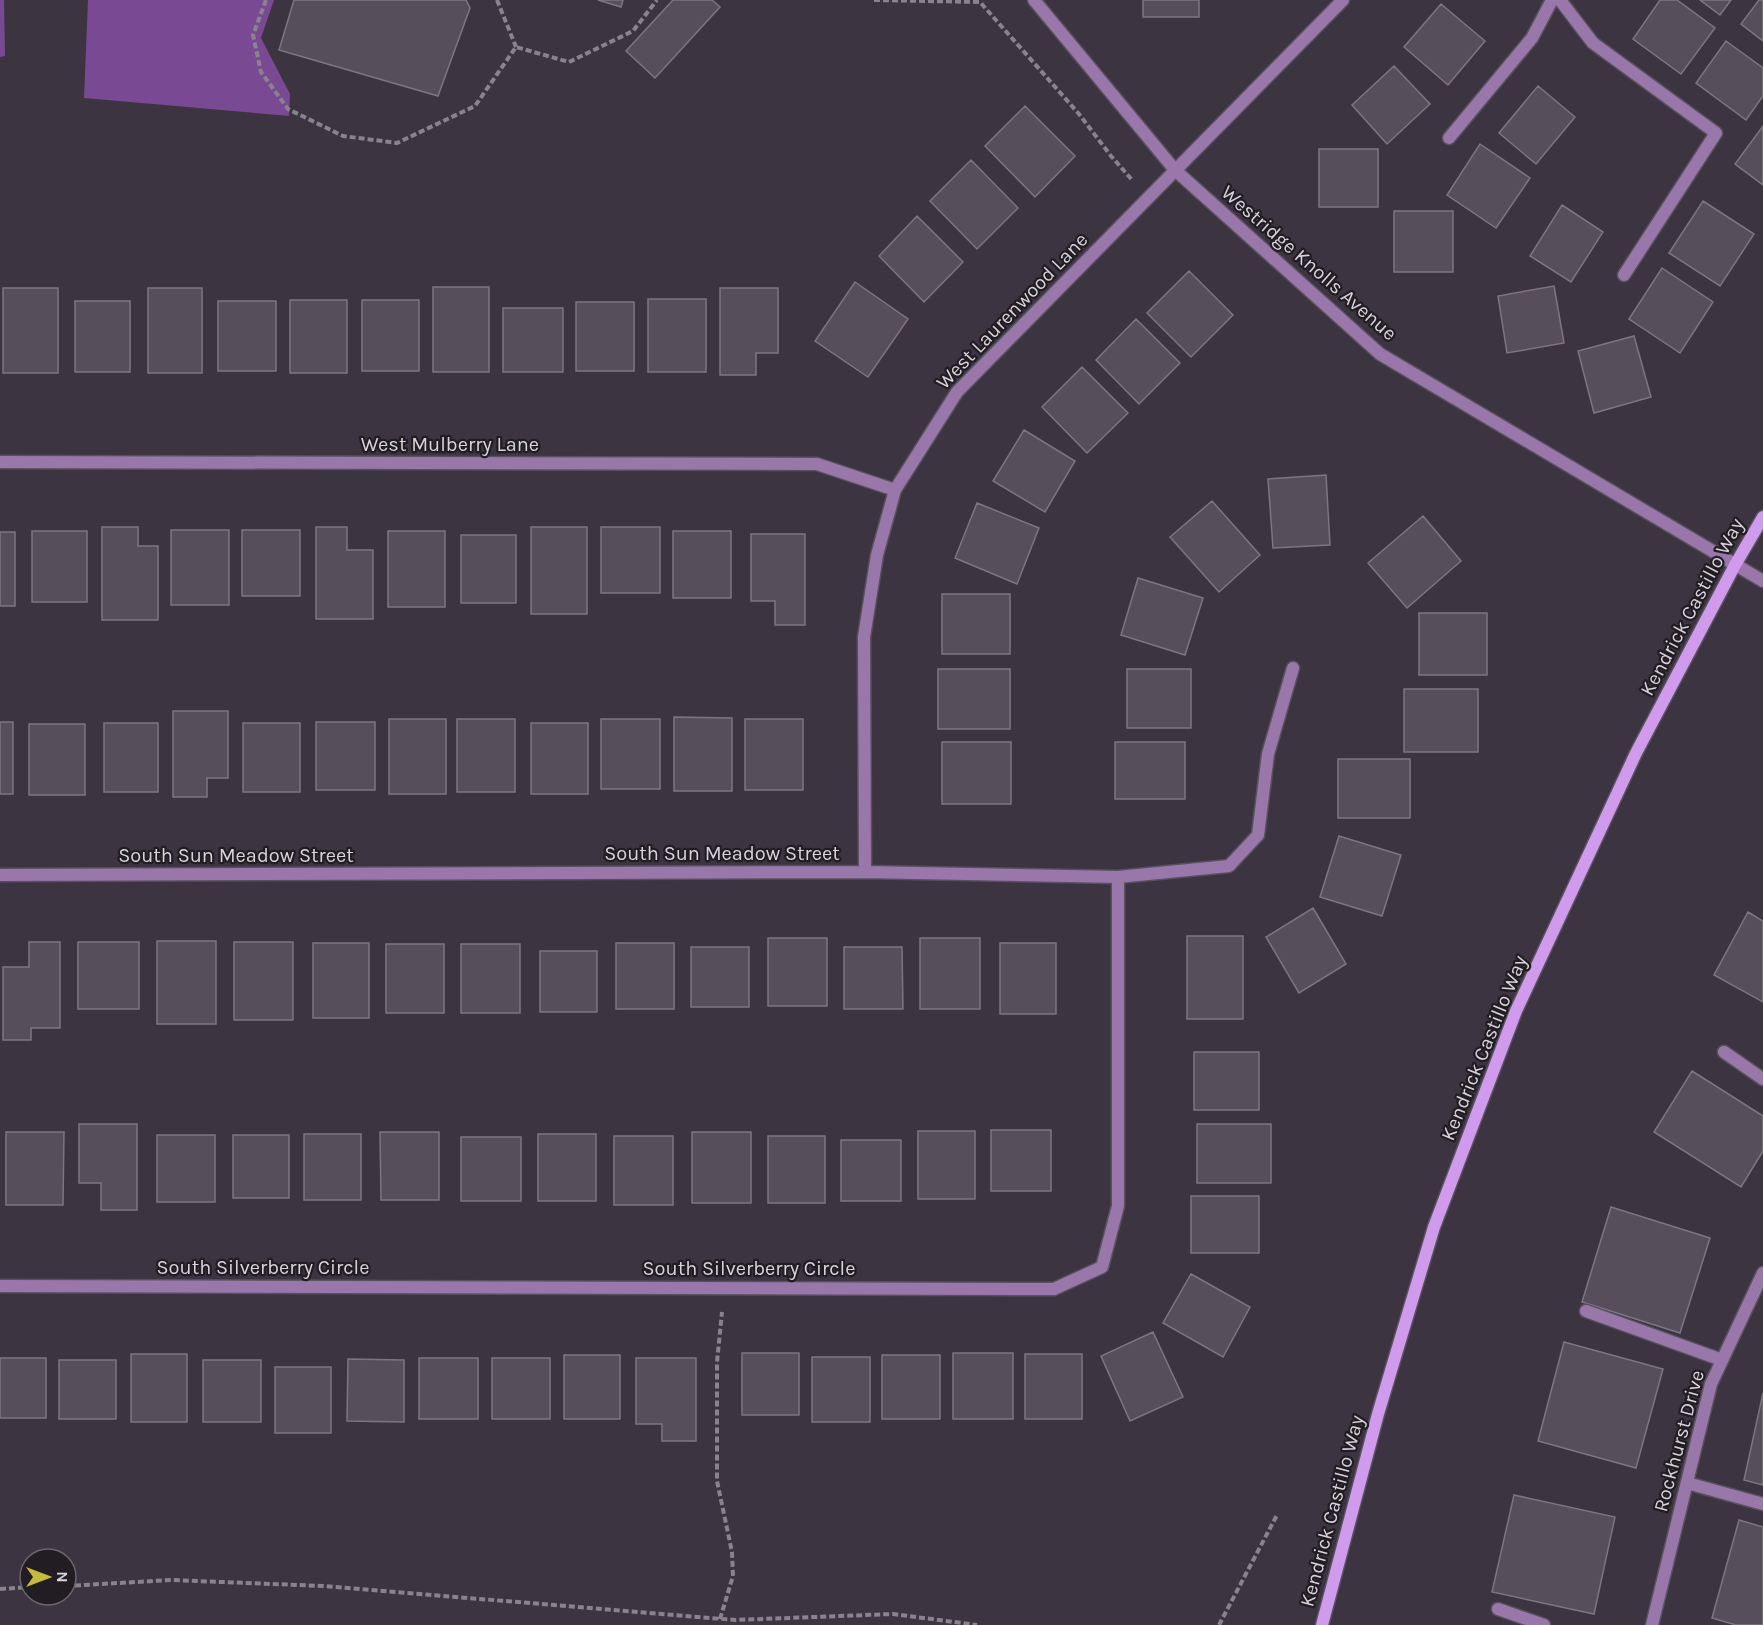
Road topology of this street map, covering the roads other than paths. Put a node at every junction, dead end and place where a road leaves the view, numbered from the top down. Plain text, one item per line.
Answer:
1 (1034, 0) edge
2 (1343, 0) edge
3 (1552, 0) edge
4 (1560, 0) edge
5 (1449, 138) dead end
6 (1175, 170) junction
7 (1624, 275) dead end
8 (0, 462) edge
9 (896, 490) junction
10 (1763, 517) edge
11 (1735, 565) junction
12 (1763, 581) edge
13 (1293, 668) dead end
14 (865, 872) junction
15 (0, 875) edge
16 (1118, 877) junction
17 (1724, 1052) dead end
18 (1763, 1079) edge
19 (1763, 1273) edge
20 (0, 1286) edge
21 (1586, 1311) dead end
22 (1722, 1360) junction
23 (1687, 1483) junction
24 (1763, 1504) edge
25 (1498, 1610) dead end
26 (1322, 1625) edge
27 (1544, 1625) edge
28 (1652, 1625) edge

1 - 6 street, Westridge Knolls Avenue
2 - 6 street, West Laurenwood Lane
3 - 5 street
4 - 7 street
6 - 9 street, West Laurenwood Lane
6 - 11 street, Westridge Knolls Avenue
8 - 9 street, West Mulberry Lane
9 - 14 street, West Laurenwood Lane
10 - 11 main road, Kendrick Castillo Way
11 - 12 street, Westridge Knolls Avenue
11 - 26 main road, Kendrick Castillo Way
13 - 16 street, South Sun Meadow Street
14 - 15 street, South Sun Meadow Street
14 - 16 street, South Sun Meadow Street
16 - 20 street, South Silverberry Circle
17 - 18 street
19 - 22 street, Rockhurst Drive
21 - 22 street
22 - 23 street, Rockhurst Drive
23 - 24 street
23 - 28 street, Rockhurst Drive
25 - 27 street

